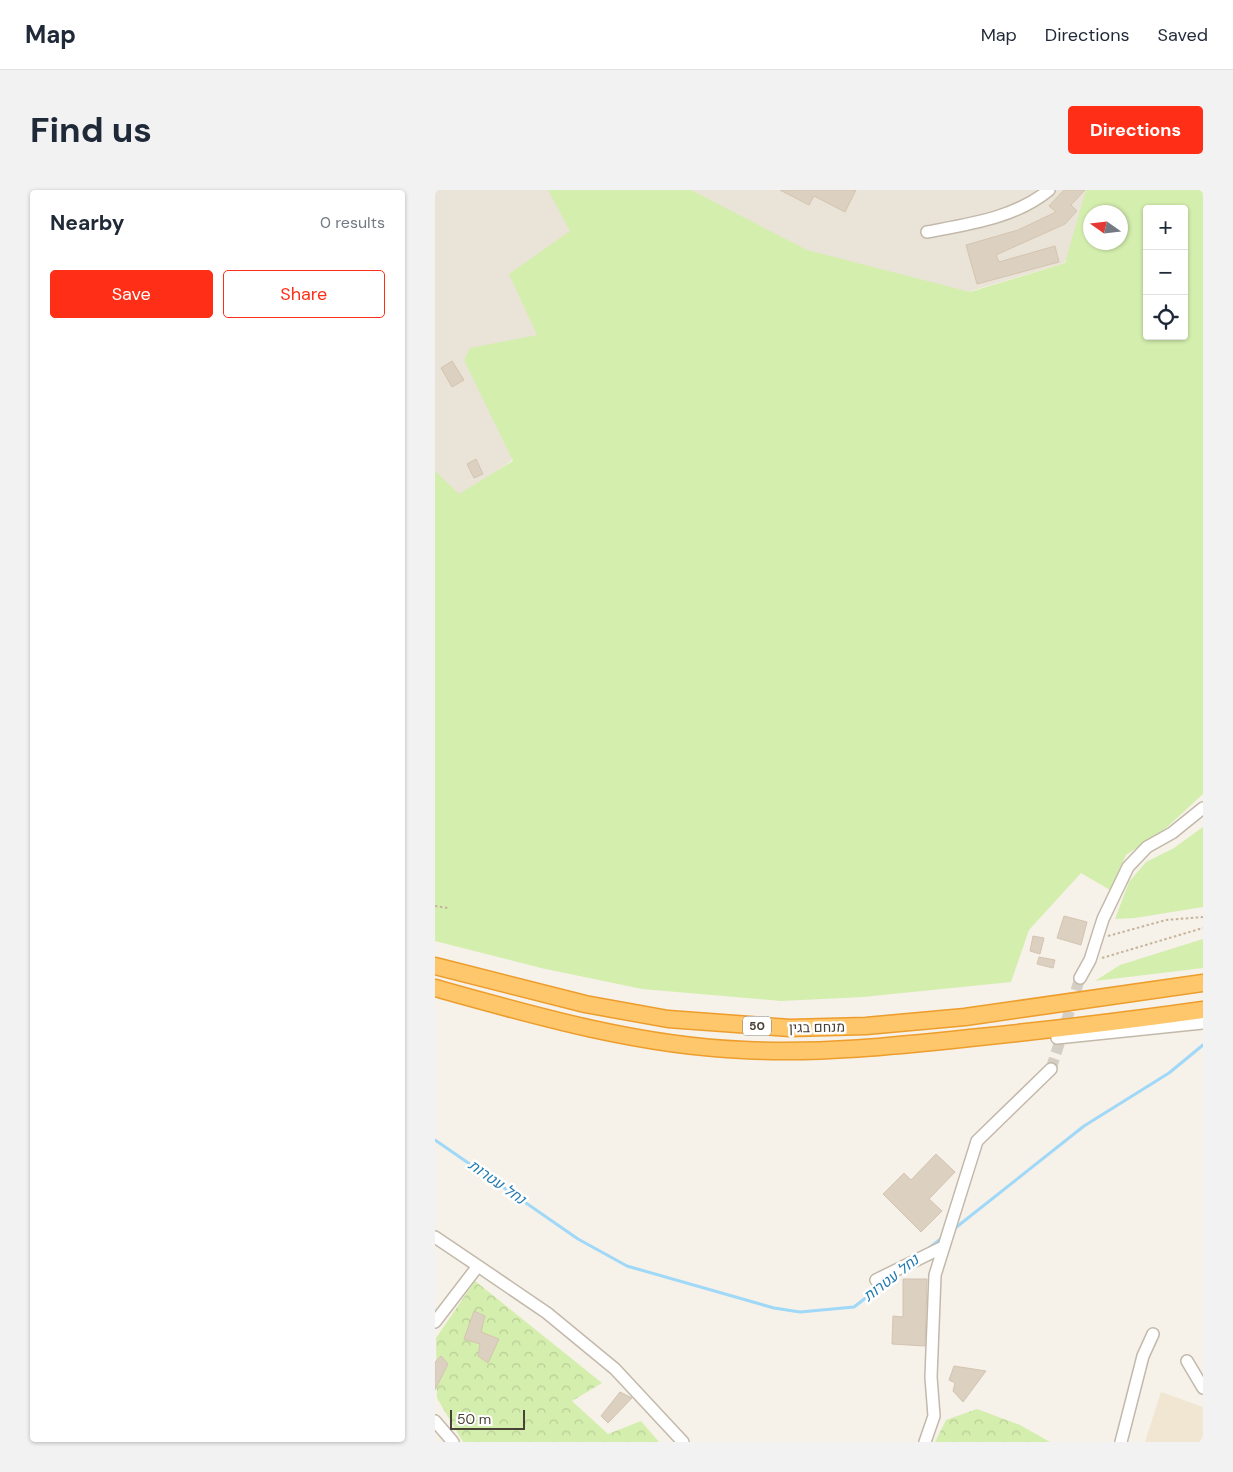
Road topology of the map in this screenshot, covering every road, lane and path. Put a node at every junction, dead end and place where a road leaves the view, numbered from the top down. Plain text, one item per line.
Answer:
1 (1049, 190) edge
2 (927, 232) dead end
3 (1203, 808) edge
4 (435, 906) edge
5 (448, 908) dead end
6 (1203, 917) edge
7 (1203, 928) edge
8 (1096, 940) junction
9 (1090, 960) junction
10 (435, 966) edge
11 (1080, 978) tunnel mouth
12 (1203, 983) edge
13 (435, 988) edge
14 (1203, 1010) edge
15 (1203, 1023) edge
16 (1057, 1038) dead end
17 (1051, 1069) tunnel mouth
18 (435, 1237) edge
19 (941, 1248) junction
20 (478, 1266) junction
21 (876, 1280) dead end
22 (435, 1322) edge
23 (1153, 1334) dead end
24 (1187, 1361) dead end
25 (1203, 1388) edge
26 (435, 1421) edge
27 (453, 1442) edge
28 (683, 1442) edge
29 (925, 1442) edge
30 (1121, 1442) edge

1 - 2 street
3 - 8 street
4 - 5 path
6 - 8 path
7 - 9 path
8 - 9 street
9 - 11 street
10 - 12 highway, מנחם בגין / 50
13 - 14 highway, מנחם בגין / 50
15 - 16 street
17 - 19 street
18 - 20 street
19 - 21 street
19 - 29 street
20 - 22 street
20 - 28 street
23 - 30 street
24 - 25 street
26 - 27 street

